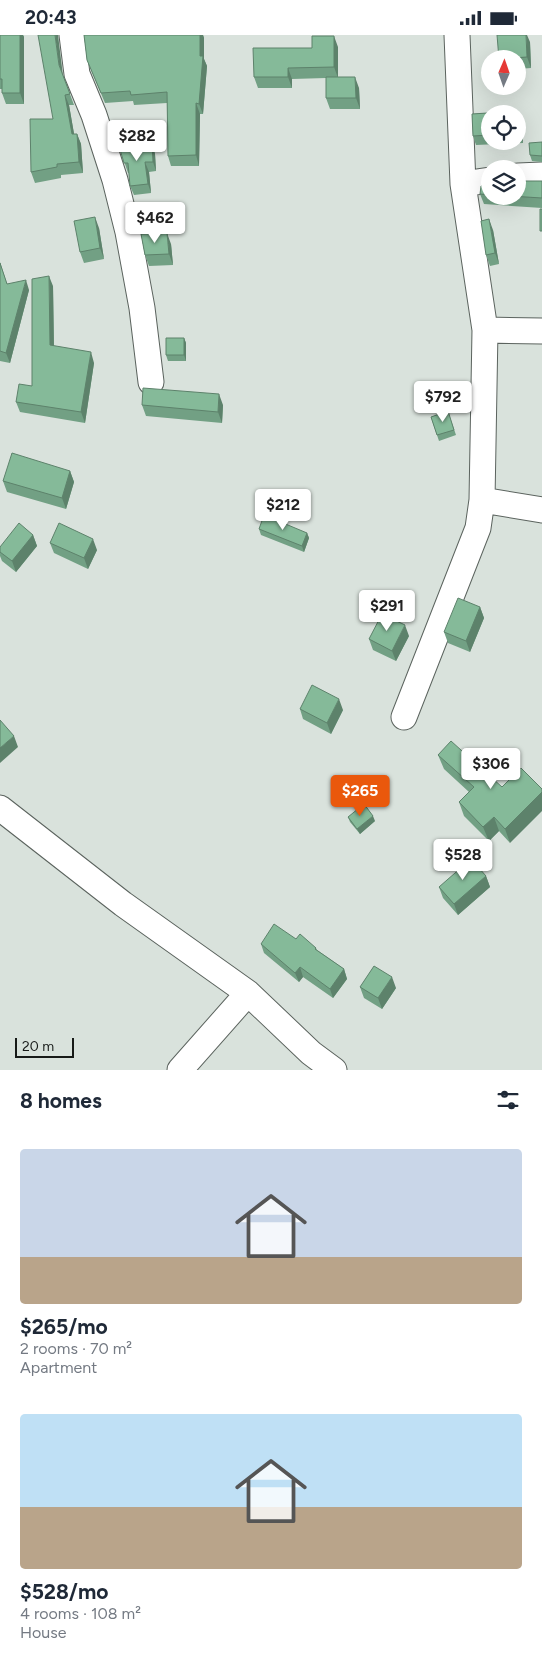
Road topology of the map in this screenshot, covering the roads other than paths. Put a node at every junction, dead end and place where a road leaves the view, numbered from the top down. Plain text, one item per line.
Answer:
1 (72, 35) edge
2 (457, 35) edge
3 (542, 175) edge
4 (526, 176) edge
5 (481, 181) edge
6 (463, 184) junction
7 (485, 330) junction
8 (542, 331) edge
9 (151, 382) dead end
10 (482, 500) junction
11 (542, 510) edge
12 (404, 717) dead end
13 (0, 807) edge
14 (248, 993) junction
15 (180, 1070) edge
16 (334, 1070) edge

1 - 9 street
2 - 6 street
3 - 4 street
5 - 6 street
6 - 7 street
7 - 8 street
7 - 10 street
10 - 11 street
10 - 12 street
13 - 14 street
14 - 15 street
14 - 16 street

